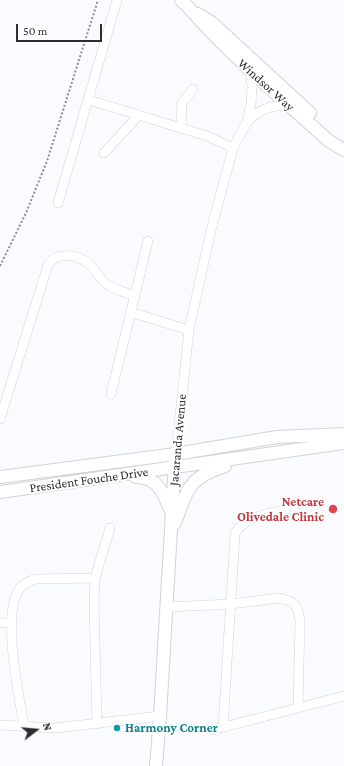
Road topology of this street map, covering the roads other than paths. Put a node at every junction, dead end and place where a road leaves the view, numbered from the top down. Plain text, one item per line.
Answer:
1 (117, 0) edge
2 (181, 0) edge
3 (195, 13) junction
4 (250, 71) junction
5 (192, 89) dead end
6 (89, 100) junction
7 (288, 104) junction
8 (139, 115) junction
9 (247, 122) junction
10 (181, 129) junction
11 (233, 148) junction
12 (344, 149) edge
13 (104, 154) dead end
14 (58, 203) dead end
15 (148, 241) dead end
16 (134, 296) junction
17 (130, 312) junction
18 (189, 330) junction
19 (111, 394) dead end
20 (0, 419) edge
21 (344, 434) edge
22 (344, 443) edge
23 (176, 454) junction
24 (255, 456) junction
25 (175, 468) junction
26 (0, 477) edge
27 (111, 477) junction
28 (0, 492) edge
29 (286, 509) dead end
30 (172, 512) junction
31 (110, 528) dead end
32 (170, 538) junction
33 (95, 578) junction
34 (231, 604) junction
35 (166, 607) junction
36 (0, 623) edge
37 (11, 623) junction
38 (344, 696) edge
39 (298, 708) junction
40 (160, 716) junction
41 (97, 724) junction
42 (0, 725) edge
43 (24, 726) junction
44 (223, 727) junction
45 (212, 730) dead end
46 (156, 766) edge

1 - 6 street
2 - 3 street, Windsor Way
3 - 4 street, Windsor Way
3 - 12 street, Windsor Way
4 - 7 street, Windsor Way
4 - 9 street, Jacaranda Avenue
5 - 10 street
6 - 8 street
6 - 14 street
7 - 9 street, Jacaranda Avenue
7 - 12 street, Windsor Way
8 - 10 street
8 - 13 street
9 - 11 street, Jacaranda Avenue
10 - 11 street
11 - 18 street, Jacaranda Avenue
15 - 16 street
16 - 17 street
16 - 20 street
17 - 18 street
17 - 19 street
18 - 23 street, Jacaranda Avenue
21 - 23 street, President Fouche Drive
22 - 24 street, President Fouche Drive
23 - 25 street, Jacaranda Avenue
23 - 26 street, President Fouche Drive
24 - 25 street, President Fouche Drive
24 - 32 street
25 - 27 street, President Fouche Drive
25 - 30 street, Jacaranda Avenue
27 - 28 street, President Fouche Drive
27 - 30 street
29 - 34 street
30 - 32 street, Jacaranda Avenue
31 - 33 street
32 - 35 street, Jacaranda Avenue
33 - 37 street
33 - 41 street
34 - 35 street
34 - 39 street
34 - 44 street
35 - 40 street, Jacaranda Avenue
36 - 37 street
37 - 43 street
38 - 39 street
39 - 44 street
40 - 41 street
40 - 46 street, Jacaranda Avenue
41 - 43 street
42 - 43 street
44 - 45 street

